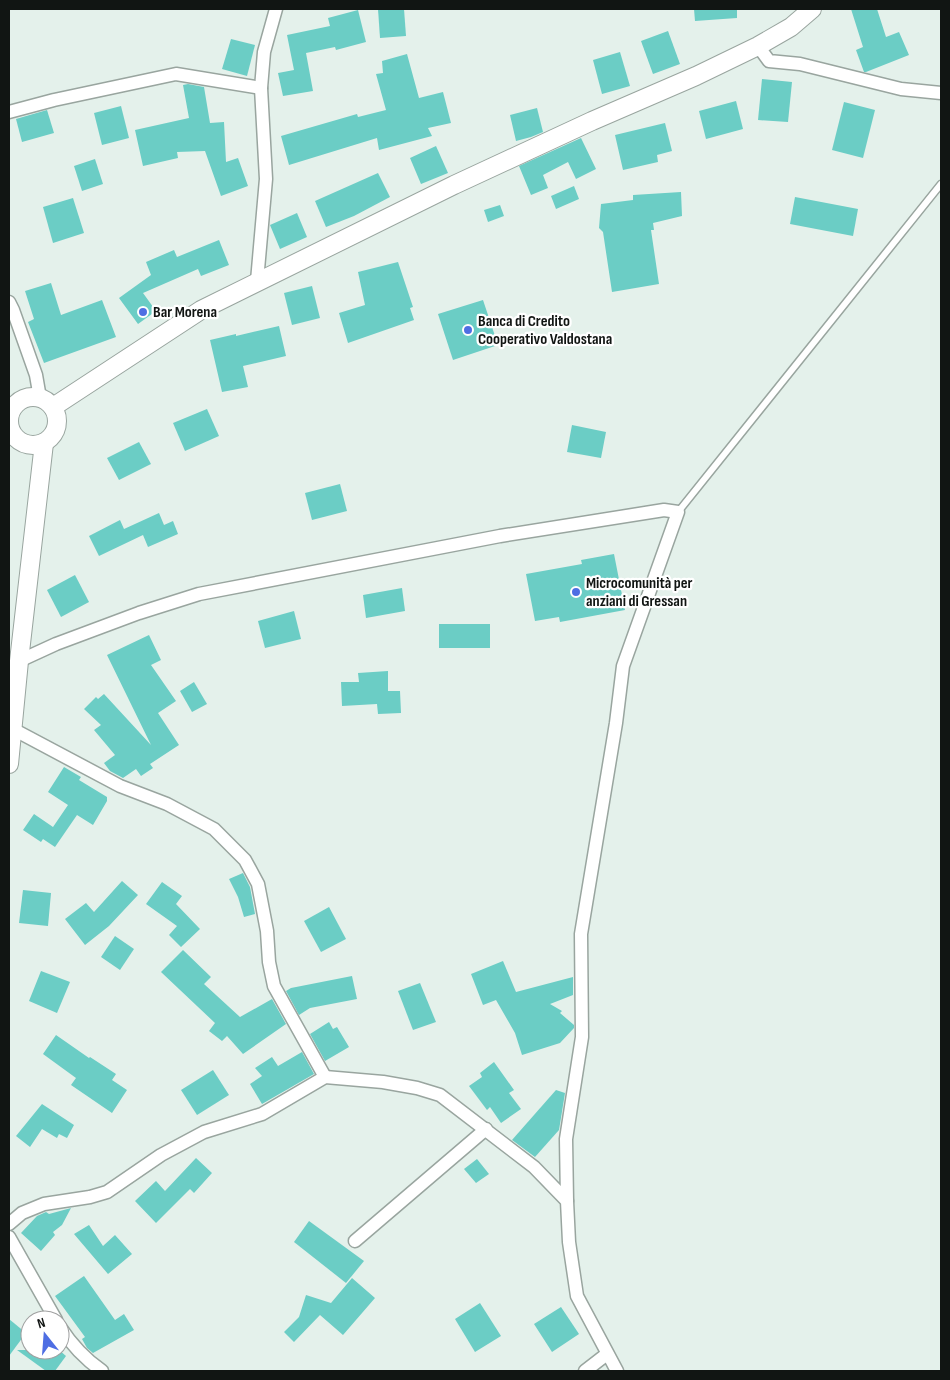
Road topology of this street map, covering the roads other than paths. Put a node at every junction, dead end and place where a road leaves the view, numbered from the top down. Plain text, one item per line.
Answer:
1 (276, 9) edge
2 (812, 9) edge
3 (758, 46) junction
4 (261, 88) junction
5 (941, 93) edge
6 (9, 112) edge
7 (941, 184) edge
8 (257, 281) junction
9 (9, 302) edge
10 (47, 403) junction
11 (9, 428) edge
12 (44, 443) junction
13 (678, 512) junction
14 (18, 660) junction
15 (11, 728) edge
16 (9, 764) edge
17 (326, 1077) junction
18 (486, 1129) junction
19 (567, 1201) junction
20 (9, 1224) edge
21 (9, 1237) edge
22 (355, 1241) dead end
23 (50, 1310) edge
24 (70, 1341) edge
25 (607, 1354) junction
26 (102, 1371) edge
27 (585, 1371) edge
28 (617, 1371) edge

1 - 4 street
2 - 3 main road
3 - 5 street
3 - 8 main road
4 - 6 street
4 - 8 street
7 - 13 lane
8 - 10 main road
9 - 10 street
10 - 11 main road
10 - 12 main road
11 - 12 main road
12 - 14 main road
13 - 14 street
13 - 19 street
14 - 15 main road
15 - 16 main road
15 - 17 street
17 - 18 street
17 - 20 street
18 - 19 street
18 - 22 street
19 - 25 street
21 - 23 street
24 - 26 street
25 - 27 street
25 - 28 street

